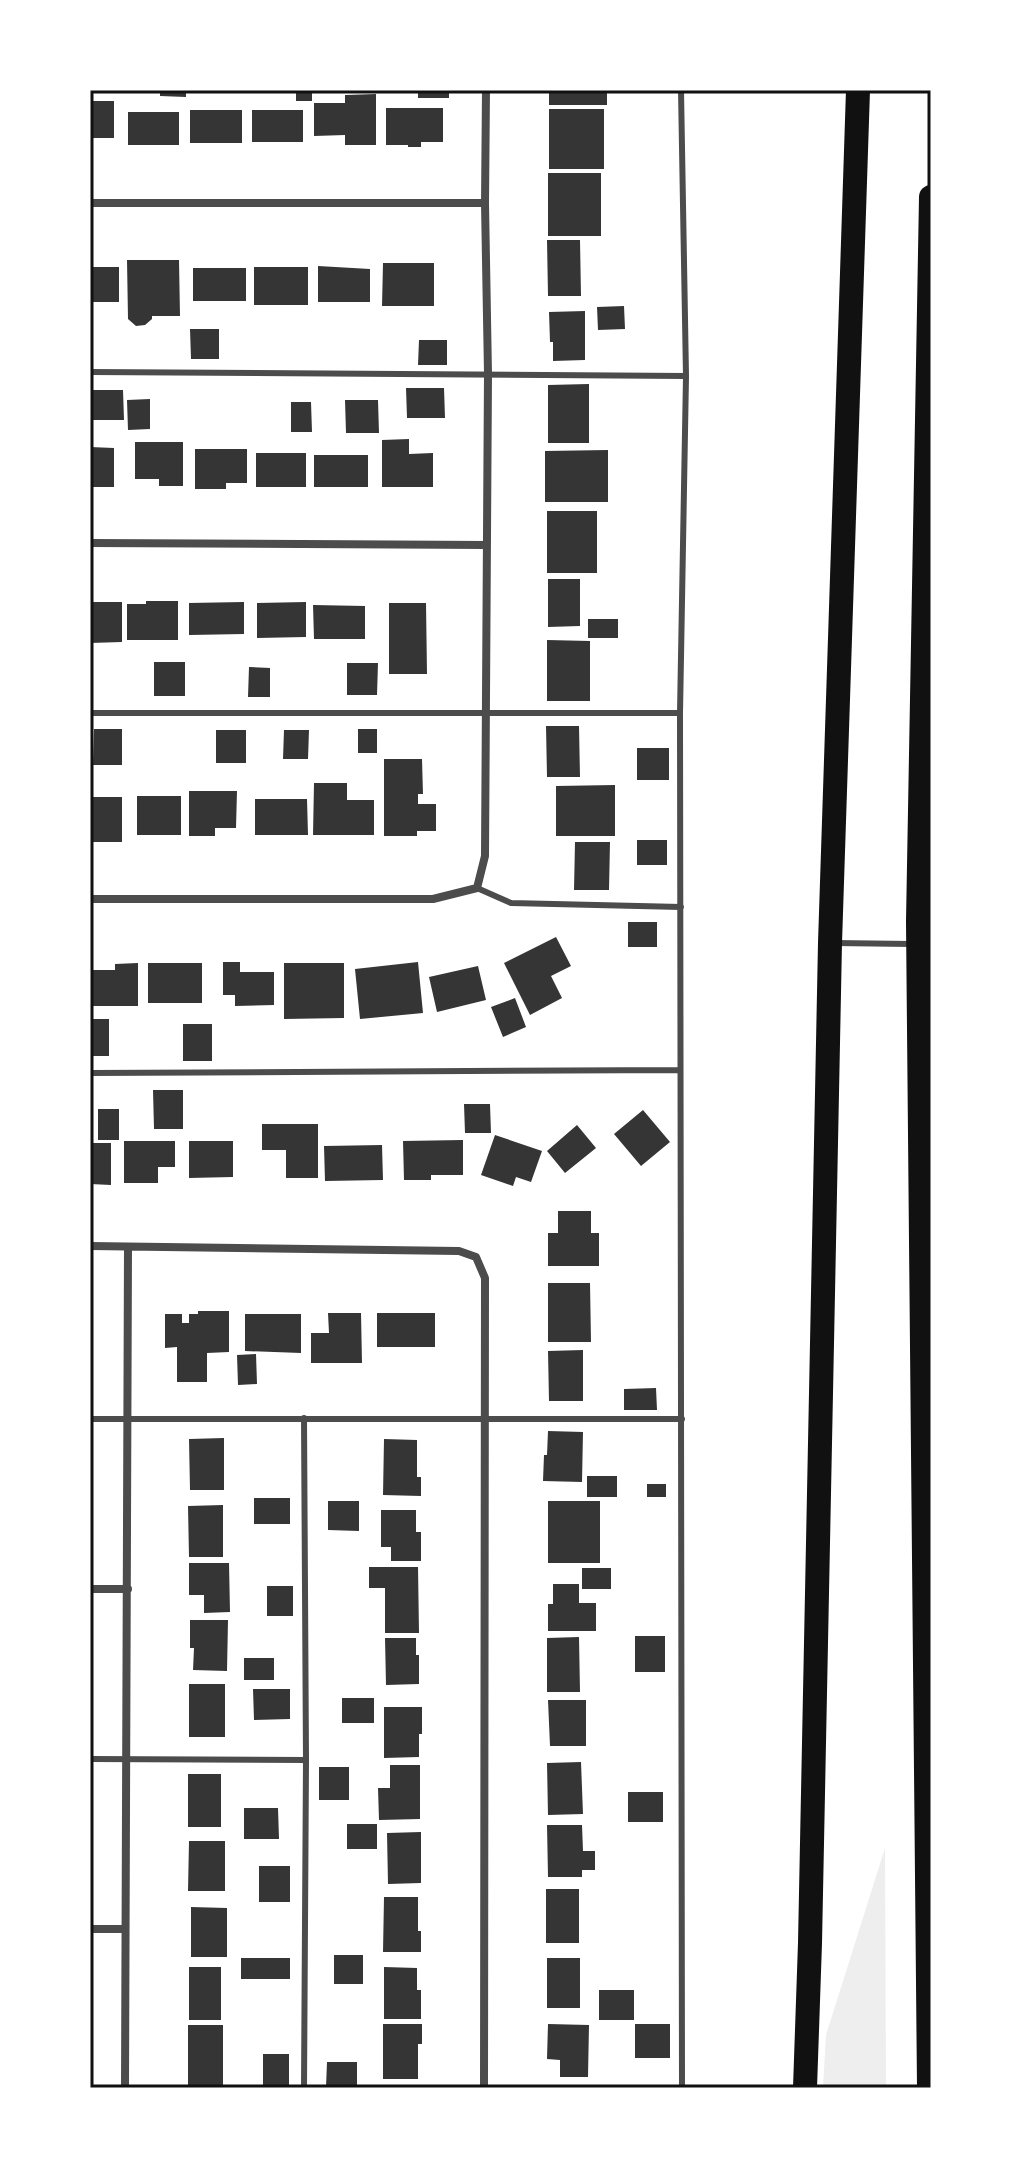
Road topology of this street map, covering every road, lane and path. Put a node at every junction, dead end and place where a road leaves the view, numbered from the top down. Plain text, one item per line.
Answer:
1 (486, 90) edge
2 (681, 90) edge
3 (858, 90) edge
4 (931, 197) edge
5 (90, 203) edge
6 (485, 203) junction
7 (90, 372) edge
8 (488, 374) junction
9 (686, 376) junction
10 (90, 543) edge
11 (487, 545) junction
12 (90, 713) edge
13 (680, 713) junction
14 (487, 714) junction
15 (477, 888) junction
16 (90, 899) edge
17 (681, 907) junction
18 (830, 943) junction
19 (919, 944) junction
20 (680, 1070) junction
21 (90, 1073) edge
22 (90, 1246) edge
23 (128, 1247) junction
24 (304, 1418) junction
25 (90, 1419) edge
26 (127, 1419) junction
27 (682, 1419) junction
28 (484, 1420) junction
29 (90, 1589) edge
30 (128, 1589) junction
31 (90, 1759) edge
32 (125, 1759) junction
33 (306, 1760) junction
34 (90, 1929) edge
35 (125, 1929) junction
36 (804, 2082) edge
37 (125, 2088) edge
38 (304, 2088) edge
39 (484, 2088) edge
40 (682, 2088) edge
41 (929, 2088) edge

1 - 6 street
2 - 9 lane
3 - 18 highway
4 - 19 highway
5 - 6 street
6 - 8 street
7 - 8 lane
8 - 9 lane
8 - 11 street
9 - 13 lane
10 - 11 street
11 - 14 street
12 - 14 lane
13 - 14 lane
13 - 17 lane
14 - 15 street
15 - 16 street
15 - 17 lane
17 - 20 lane
18 - 19 lane
18 - 36 highway
19 - 41 highway
20 - 21 lane
20 - 27 lane
22 - 23 street
23 - 26 street
23 - 28 street
24 - 26 lane
24 - 28 lane
24 - 33 lane
25 - 26 lane
26 - 30 street
27 - 28 lane
27 - 40 lane
28 - 39 street
29 - 30 street
30 - 32 street
31 - 32 lane
32 - 33 lane
32 - 35 street
33 - 38 lane
34 - 35 street
35 - 37 street

